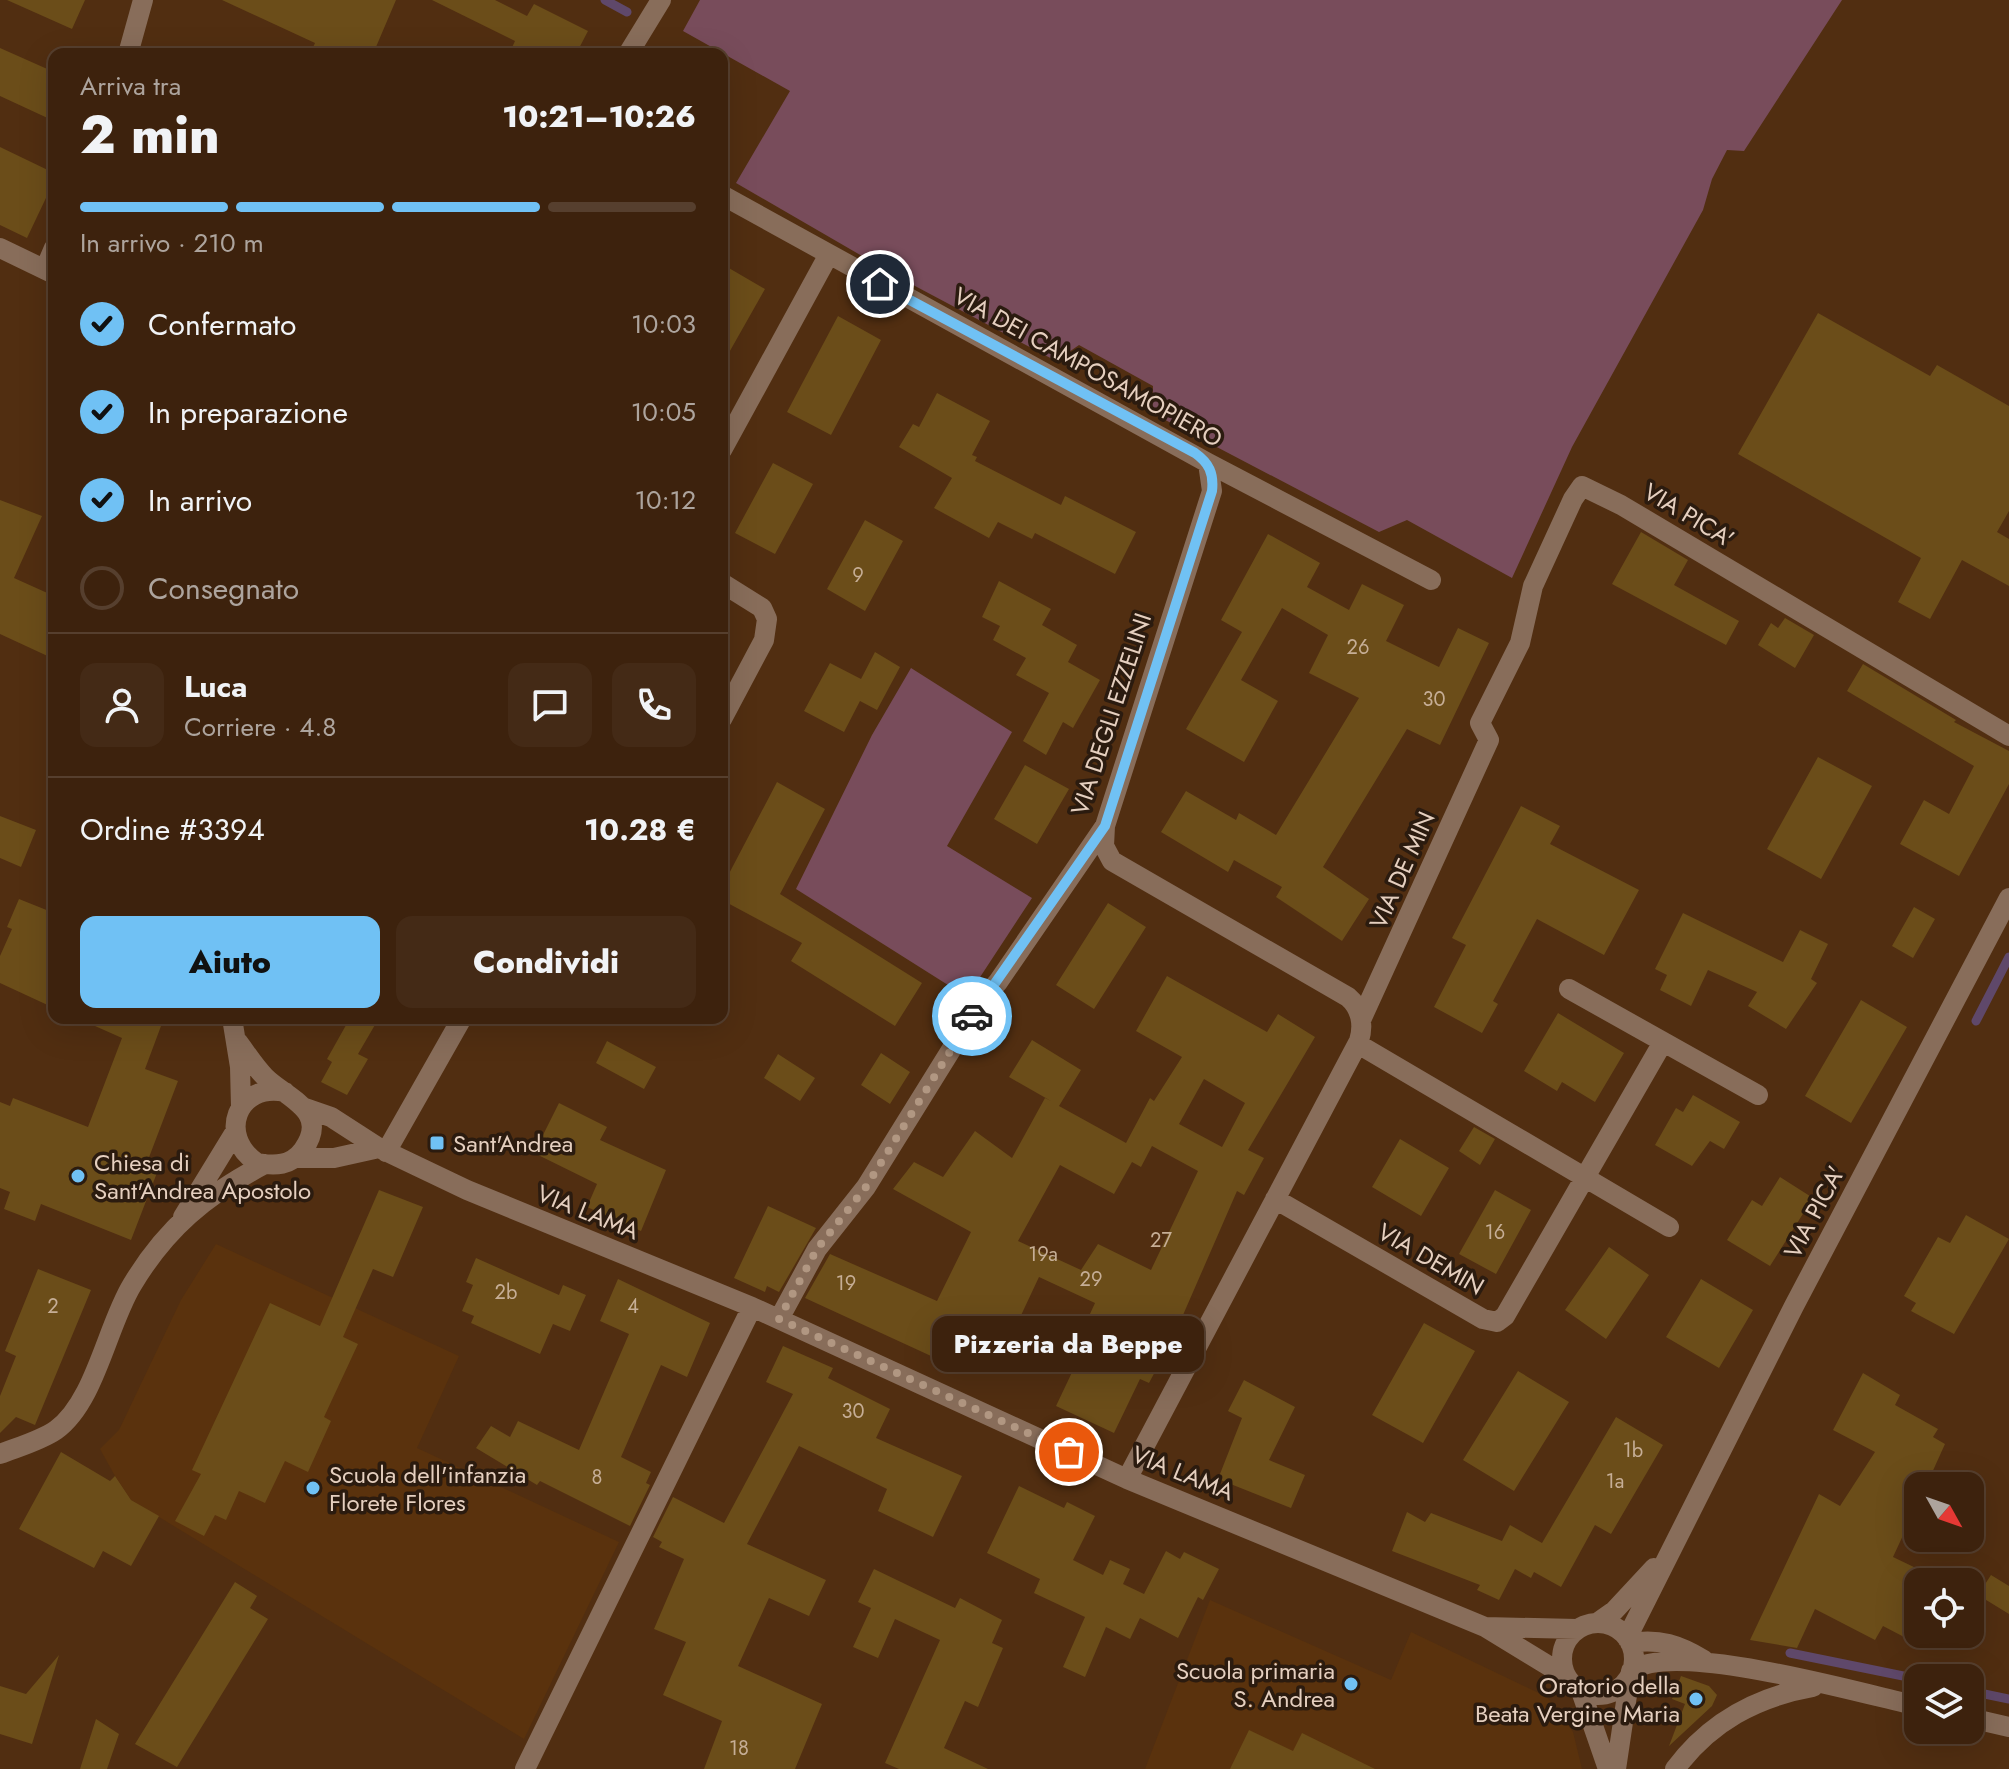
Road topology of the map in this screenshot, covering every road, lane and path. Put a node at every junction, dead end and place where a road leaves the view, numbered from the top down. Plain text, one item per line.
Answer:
1 (143, 0) edge
2 (661, 0) edge
3 (130, 48) edge
4 (632, 48) edge
5 (728, 198) edge
6 (0, 248) edge
7 (828, 256) junction
8 (48, 271) edge
9 (728, 439) edge
10 (1208, 463) junction
11 (1431, 580) dead end
12 (728, 587) edge
13 (728, 708) edge
14 (2009, 736) edge
15 (1489, 740) joint
16 (1105, 826) junction
17 (2009, 898) edge
18 (1569, 989) dead end
19 (1361, 1020) junction
20 (234, 1024) edge
21 (458, 1024) edge
22 (238, 1042) junction
23 (1663, 1042) junction
24 (1358, 1044) junction
25 (285, 1092) junction
26 (1758, 1095) dead end
27 (241, 1107) junction
28 (305, 1108) junction
29 (235, 1132) junction
30 (382, 1150) junction
31 (296, 1158) junction
32 (265, 1164) junction
33 (1583, 1176) junction
34 (1275, 1199) junction
35 (183, 1217) junction
36 (1669, 1227) dead end
37 (752, 1307) junction
38 (779, 1319) junction
39 (0, 1454) edge
40 (1127, 1479) junction
41 (1667, 1553) junction
42 (1597, 1623) junction
43 (1485, 1627) junction
44 (1577, 1629) junction
45 (1629, 1641) junction
46 (1704, 1660) junction
47 (1631, 1673) junction
48 (1574, 1684) junction
49 (1825, 1685) junction
50 (1904, 1703) edge
51 (1984, 1721) edge
52 (2009, 1727) edge
53 (525, 1769) edge
54 (1608, 1769) edge
55 (1616, 1769) edge
56 (1675, 1769) edge

1 - 3 street
2 - 4 street
5 - 7 street, VIA DEI CAMPOSAMOPIERO
6 - 8 street
7 - 9 street
7 - 10 street, VIA DEI CAMPOSAMOPIERO
10 - 11 street, VIA DEI CAMPOSAMOPIERO
10 - 16 street, VIA DEGLI EZZELINI
12 - 13 street
14 - 15 street, VIA PICA'
15 - 19 street, VIA DE MIN
16 - 19 street
16 - 38 street, VIA DEGLI EZZELINI
17 - 41 street, VIA PICA'
18 - 23 street
19 - 24 street
20 - 22 street
21 - 30 street
22 - 25 street
22 - 27 street
23 - 26 street
23 - 33 street
24 - 33 street
24 - 34 street
25 - 27 street
25 - 28 street
27 - 29 street
28 - 30 street, VIA LAMA
28 - 31 street
29 - 32 street
29 - 35 street
30 - 31 street
30 - 37 street, VIA LAMA
31 - 32 street
32 - 35 street
33 - 34 street, VIA DEMIN
33 - 36 street
34 - 40 street
35 - 39 street
37 - 38 street, VIA LAMA
37 - 53 street
38 - 40 street, VIA LAMA
40 - 43 street, VIA LAMA
41 - 42 street, VIA PICA'
41 - 45 street, VIA PICA'
42 - 44 street
42 - 45 street
43 - 44 street, VIA LAMA
43 - 48 street, VIA LAMA
44 - 48 street
45 - 46 street
45 - 47 street
46 - 47 street
46 - 49 street
47 - 48 street
47 - 55 street
48 - 54 street
49 - 50 street
49 - 56 street
51 - 52 street

